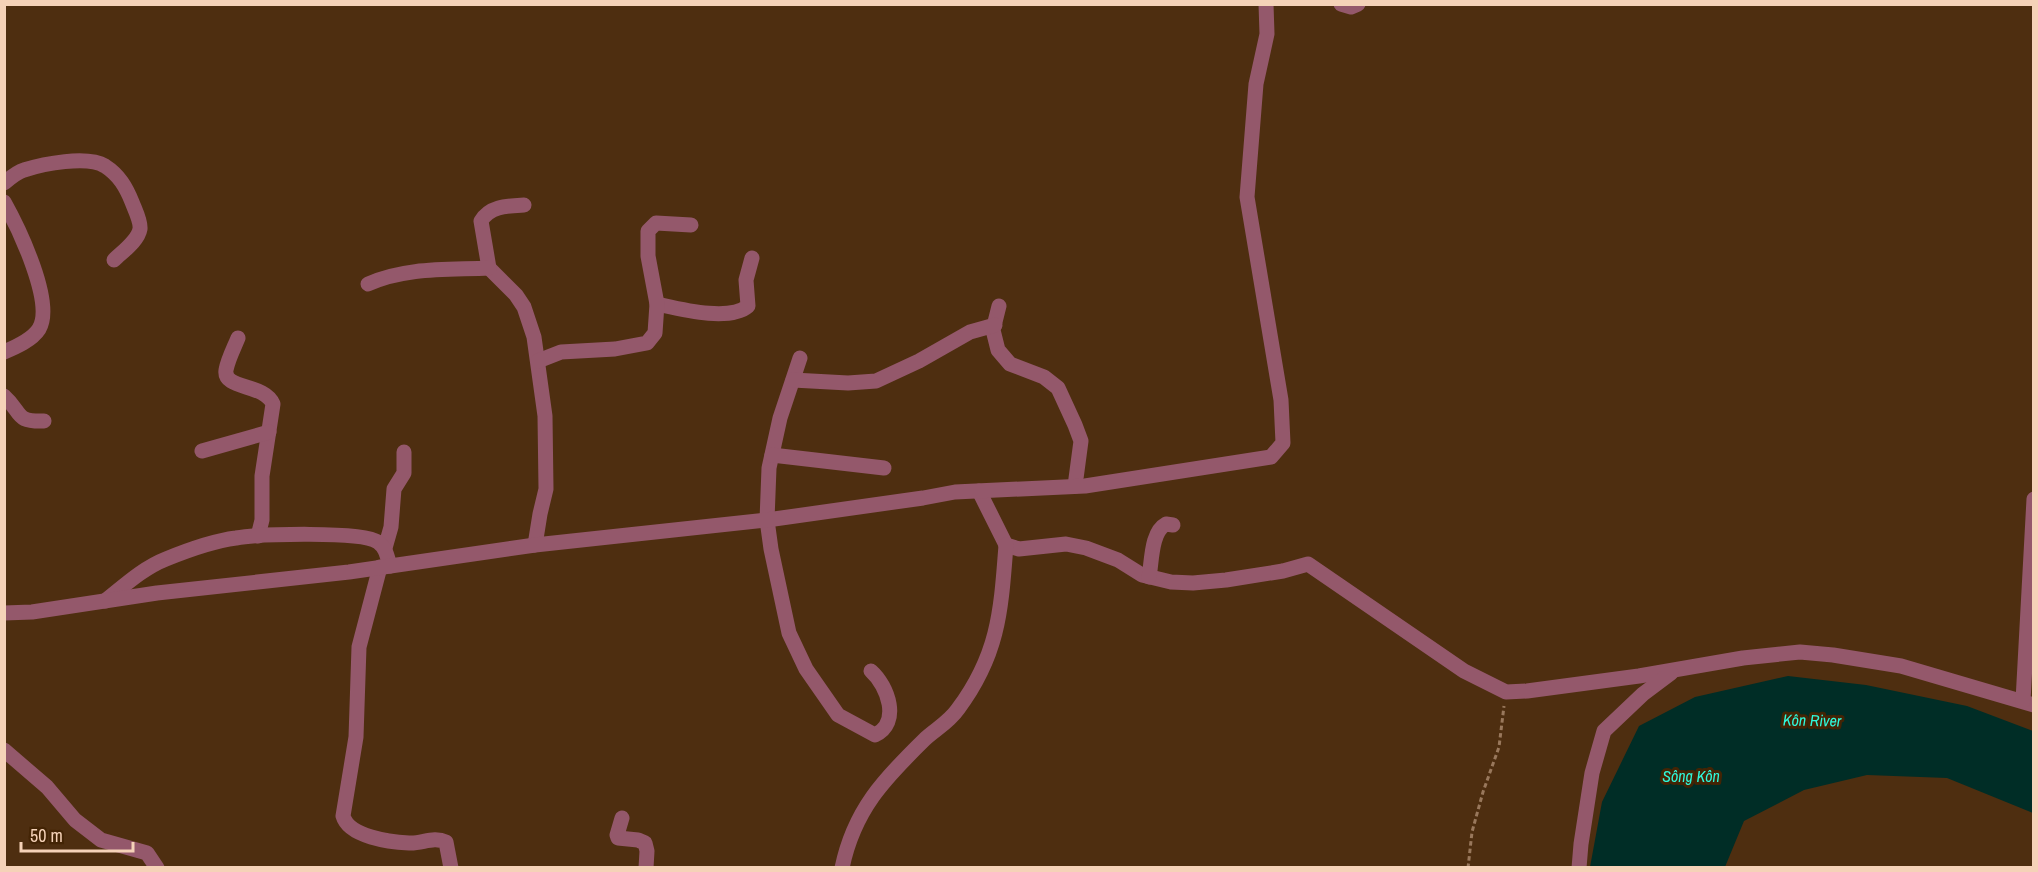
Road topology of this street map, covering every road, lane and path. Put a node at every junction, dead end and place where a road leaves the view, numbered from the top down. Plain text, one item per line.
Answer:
1 (1266, 4) edge
2 (1341, 4) edge
3 (1358, 4) edge
4 (4, 183) edge
5 (4, 202) edge
6 (524, 205) dead end
7 (691, 225) dead end
8 (752, 258) dead end
9 (114, 260) dead end
10 (489, 268) junction
11 (368, 284) dead end
12 (657, 304) junction
13 (999, 306) dead end
14 (995, 325) junction
15 (238, 338) dead end
16 (4, 352) edge
17 (800, 358) dead end
18 (538, 361) junction
19 (793, 380) junction
20 (4, 396) edge
21 (44, 421) dead end
22 (269, 432) junction
23 (202, 451) dead end
24 (404, 452) dead end
25 (772, 455) junction
26 (884, 468) dead end
27 (1075, 486) junction
28 (979, 490) junction
29 (2034, 499) edge
30 (767, 519) junction
31 (1173, 525) dead end
32 (258, 536) junction
33 (535, 545) junction
34 (1006, 545) junction
35 (385, 548) junction
36 (385, 566) junction
37 (1149, 577) junction
38 (105, 602) junction
39 (4, 613) edge
40 (1675, 670) junction
41 (871, 671) dead end
42 (1506, 692) junction
43 (2028, 703) edge
44 (4, 750) edge
45 (622, 818) dead end
46 (157, 867) edge
47 (451, 867) edge
48 (646, 867) edge
49 (842, 867) edge
50 (1468, 867) edge
51 (1580, 867) edge

1 - 27 street
2 - 3 street
4 - 9 street
5 - 16 street
6 - 10 street
7 - 12 street
8 - 12 street
10 - 11 street
10 - 18 street
12 - 18 street
13 - 14 street
14 - 19 street
14 - 27 street
15 - 22 street
17 - 19 street
18 - 33 street
19 - 25 street
20 - 21 street
22 - 23 street
22 - 32 street
24 - 35 street
25 - 26 street
25 - 30 street
27 - 28 street
28 - 30 street
28 - 34 street
29 - 43 street
30 - 33 street
30 - 41 street
31 - 37 street
32 - 35 street
32 - 38 street
33 - 36 street
34 - 37 street
34 - 49 street
35 - 36 street
36 - 38 street
36 - 47 street
37 - 42 street
38 - 39 street
40 - 42 street
40 - 43 street
40 - 51 street
42 - 50 path
44 - 46 street
45 - 48 street

